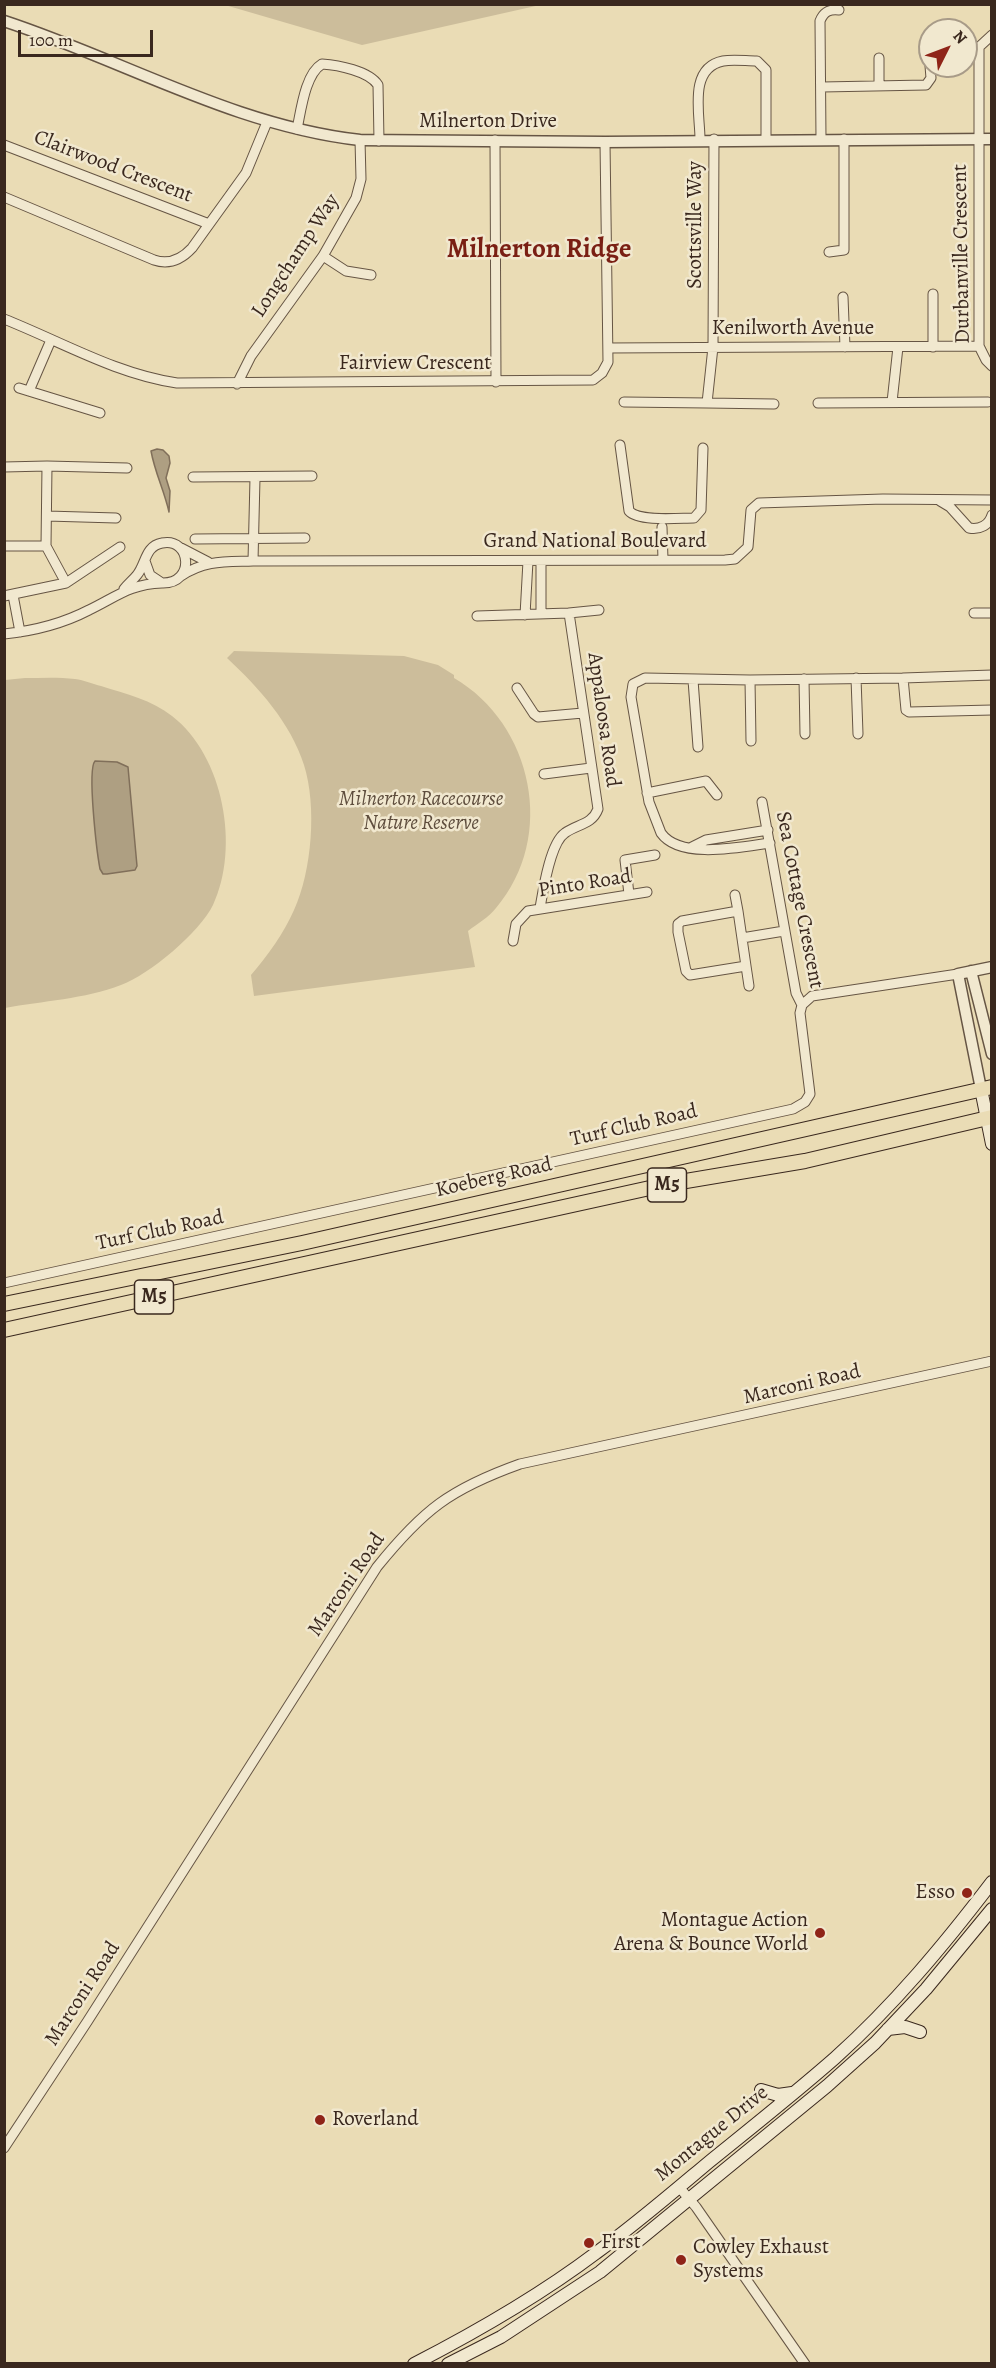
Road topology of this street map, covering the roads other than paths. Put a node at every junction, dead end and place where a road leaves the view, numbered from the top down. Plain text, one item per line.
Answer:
1 (840, 10) dead end
2 (4, 21) edge
3 (992, 35) edge
4 (879, 58) dead end
5 (931, 78) edge
6 (879, 86) junction
7 (822, 87) junction
8 (267, 122) junction
9 (297, 129) junction
10 (978, 138) junction
11 (700, 139) junction
12 (714, 139) junction
13 (821, 139) junction
14 (844, 139) junction
15 (992, 139) edge
16 (766, 140) junction
17 (360, 141) junction
18 (380, 141) junction
19 (495, 141) junction
20 (605, 142) junction
21 (4, 145) edge
22 (4, 197) edge
23 (209, 224) junction
24 (829, 252) dead end
25 (323, 255) junction
26 (371, 275) dead end
27 (933, 294) dead end
28 (843, 297) dead end
29 (4, 319) edge
30 (51, 340) junction
31 (933, 346) junction
32 (979, 346) junction
33 (846, 347) junction
34 (898, 347) junction
35 (608, 348) junction
36 (713, 348) junction
37 (992, 366) edge
38 (496, 382) junction
39 (237, 384) junction
40 (19, 388) dead end
41 (29, 391) junction
42 (624, 402) dead end
43 (892, 402) junction
44 (988, 402) dead end
45 (707, 403) junction
46 (818, 403) dead end
47 (774, 404) dead end
48 (100, 413) dead end
49 (620, 445) dead end
50 (703, 448) dead end
51 (47, 466) junction
52 (4, 467) edge
53 (127, 468) dead end
54 (312, 476) dead end
55 (193, 477) dead end
56 (255, 478) junction
57 (986, 500) edge
58 (938, 501) junction
59 (992, 514) edge
60 (46, 516) junction
61 (116, 518) dead end
62 (662, 527) dead end
63 (305, 537) dead end
64 (253, 538) junction
65 (195, 539) dead end
66 (4, 546) edge
67 (46, 546) junction
68 (120, 547) dead end
69 (179, 548) junction
70 (663, 560) junction
71 (145, 561) junction
72 (253, 561) junction
73 (528, 561) junction
74 (541, 561) junction
75 (211, 563) junction
76 (181, 576) junction
77 (162, 582) junction
78 (66, 583) junction
79 (123, 591) junction
80 (12, 595) edge
81 (599, 610) dead end
82 (974, 613) dead end
83 (541, 614) junction
84 (569, 614) junction
85 (992, 614) edge
86 (525, 615) junction
87 (477, 616) dead end
88 (22, 632) junction
89 (4, 634) edge
90 (992, 675) edge
91 (856, 678) junction
92 (903, 678) junction
93 (804, 679) junction
94 (693, 680) junction
95 (750, 680) junction
96 (517, 688) dead end
97 (992, 710) edge
98 (583, 712) junction
99 (805, 734) dead end
100 (858, 734) dead end
101 (751, 741) dead end
102 (698, 747) dead end
103 (591, 768) junction
104 (544, 774) dead end
105 (647, 793) junction
106 (717, 795) dead end
107 (762, 802) dead end
108 (768, 830) junction
109 (770, 843) junction
110 (692, 848) junction
111 (655, 855) dead end
112 (647, 891) dead end
113 (629, 894) junction
114 (735, 895) dead end
115 (540, 908) junction
116 (738, 912) junction
117 (784, 931) junction
118 (742, 938) junction
119 (513, 941) dead end
120 (746, 966) junction
121 (992, 967) edge
122 (971, 971) junction
123 (958, 974) junction
124 (749, 986) dead end
125 (802, 1005) junction
126 (992, 1054) edge
127 (986, 1088) edge
128 (989, 1118) edge
129 (992, 1143) edge
130 (4, 1283) edge
131 (4, 1304) edge
132 (4, 1330) edge
133 (992, 1361) edge
134 (992, 1882) edge
135 (992, 1909) edge
136 (888, 2029) junction
137 (920, 2032) dead end
138 (761, 2090) dead end
139 (795, 2092) junction
140 (4, 2148) edge
141 (679, 2187) junction
142 (690, 2199) junction
143 (414, 2364) edge
144 (448, 2364) edge
145 (805, 2364) edge

1 - 7 street
2 - 8 street, Milnerton Drive
3 - 10 street, Durbanville Crescent
4 - 6 street
5 - 6 street
6 - 7 street
7 - 13 street
8 - 9 street, Milnerton Drive
8 - 23 street, Clairwood Crescent
9 - 17 street, Milnerton Drive
9 - 18 street
10 - 14 street, Milnerton Drive
10 - 15 street, Milnerton Drive
10 - 32 street, Durbanville Crescent
11 - 12 street, Milnerton Drive
11 - 16 street
11 - 20 street, Milnerton Drive
12 - 16 street, Milnerton Drive
12 - 36 street, Scottsville Way
13 - 14 street, Milnerton Drive
13 - 16 street, Milnerton Drive
14 - 24 street
17 - 18 street, Milnerton Drive
17 - 25 street, Longchamp Way
18 - 19 street, Milnerton Drive
19 - 20 street, Milnerton Drive
19 - 38 street
20 - 35 street, Fairview Crescent
21 - 23 street, Clairwood Crescent
22 - 23 street, Clairwood Crescent
25 - 26 street
25 - 39 street, Longchamp Way
27 - 31 street
28 - 33 street
29 - 30 street, Fairview Crescent
30 - 39 street, Fairview Crescent
30 - 41 street
31 - 32 street, Kenilworth Avenue
31 - 34 street, Kenilworth Avenue
32 - 37 street, Durbanville Crescent
33 - 34 street, Kenilworth Avenue
33 - 36 street, Kenilworth Avenue
34 - 43 street
35 - 36 street, Kenilworth Avenue
35 - 38 street, Fairview Crescent
36 - 45 street, Scottsville Way
38 - 39 street, Fairview Crescent
40 - 41 street
41 - 48 street
42 - 45 street
43 - 44 street
43 - 46 street
45 - 47 street
49 - 50 street
51 - 52 street
51 - 53 street
51 - 60 street
54 - 56 street
55 - 56 street
56 - 64 street
57 - 58 street, Grand National Boulevard
57 - 59 street, Grand National Boulevard
58 - 59 street, Grand National Boulevard
58 - 70 street, Grand National Boulevard
60 - 61 street
60 - 67 street
62 - 70 street
63 - 64 street
64 - 65 street
64 - 72 street
66 - 67 street
67 - 78 street
68 - 78 street
69 - 71 street
69 - 75 street, Grand National Boulevard
69 - 76 street
70 - 74 street, Grand National Boulevard
71 - 77 street
71 - 79 street
72 - 73 street, Grand National Boulevard
72 - 75 street, Grand National Boulevard
73 - 74 street, Grand National Boulevard
73 - 86 street
74 - 83 street
75 - 76 street, Grand National Boulevard
76 - 77 street
77 - 79 street
78 - 80 street
79 - 88 street
80 - 88 street
81 - 84 street
82 - 85 street
83 - 84 street
83 - 86 street
84 - 98 street, Appaloosa Road
86 - 87 street
88 - 89 street
90 - 92 street
91 - 92 street
91 - 93 street
91 - 100 street
92 - 97 street
93 - 95 street
93 - 99 street
94 - 95 street
94 - 102 street
94 - 105 street
95 - 101 street
96 - 98 street
98 - 103 street, Appaloosa Road
103 - 104 street
103 - 115 street, Appaloosa Road
105 - 106 street
105 - 110 street
107 - 108 street, Sea Cottage Crescent
108 - 109 street, Sea Cottage Crescent
108 - 110 street
109 - 110 street
109 - 117 street, Sea Cottage Crescent
111 - 113 street
112 - 113 street, Pinto Road
113 - 115 street, Pinto Road
114 - 116 street
115 - 119 street, Pinto Road
116 - 118 street
116 - 120 street
117 - 118 street
117 - 125 street, Sea Cottage Crescent
118 - 120 street
120 - 124 street
121 - 122 street
122 - 123 street
122 - 126 street
123 - 125 street
123 - 127 street
125 - 130 street, Turf Club Road
127 - 128 main road
127 - 131 main road, Koeberg Road / M5
128 - 129 main road
128 - 132 main road, Koeberg Road / M5
133 - 140 street, Marconi Road
134 - 139 main road, Montague Drive
135 - 136 main road, Montague Drive
136 - 137 main road
136 - 142 main road, Montague Drive
138 - 139 main road
139 - 141 main road, Montague Drive
141 - 142 street
141 - 143 main road, Montague Drive
142 - 144 main road, Montague Drive
142 - 145 street

